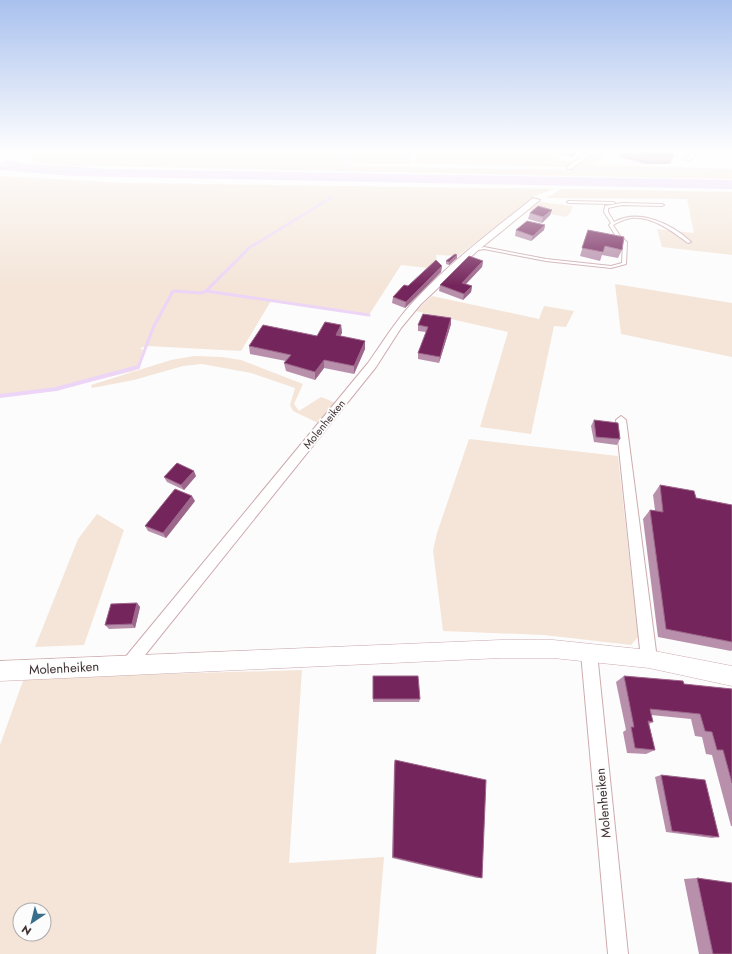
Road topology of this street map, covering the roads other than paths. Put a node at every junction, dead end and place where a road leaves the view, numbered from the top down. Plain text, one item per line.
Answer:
1 (536, 200) dead end
2 (569, 202) dead end
3 (622, 204) junction
4 (662, 205) dead end
5 (613, 223) junction
6 (689, 242) dead end
7 (473, 250) junction
8 (621, 420) dead end
9 (589, 653) junction
10 (649, 659) junction
11 (128, 665) junction
12 (0, 671) edge
13 (732, 676) edge
14 (618, 954) edge

1 - 7 street, Molenheiken
2 - 3 lane
3 - 4 lane
3 - 5 lane
5 - 6 lane
5 - 7 lane
7 - 11 street, Molenheiken
8 - 10 street
9 - 10 street, Molenheiken
9 - 11 street, Molenheiken
9 - 14 street, Molenheiken
10 - 13 street, Molenheiken
11 - 12 street, Molenheiken

